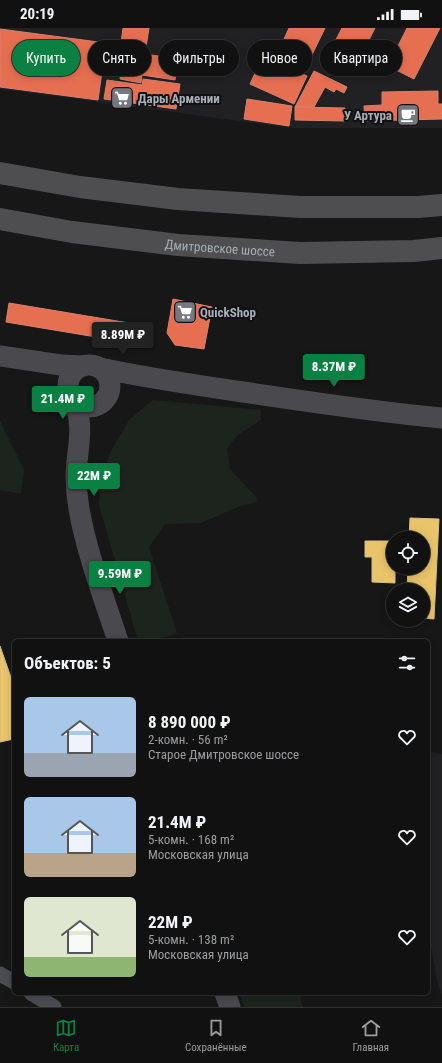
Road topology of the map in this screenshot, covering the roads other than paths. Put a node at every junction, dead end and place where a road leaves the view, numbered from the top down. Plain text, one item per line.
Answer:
1 (0, 173) edge
2 (442, 205) edge
3 (0, 219) edge
4 (442, 248) edge
5 (414, 251) junction
6 (442, 257) edge
7 (0, 356) edge
8 (37, 361) junction
9 (91, 367) junction
10 (140, 377) junction
11 (70, 391) junction
12 (105, 396) junction
13 (442, 418) edge
14 (80, 436) junction
15 (117, 639) edge
16 (0, 974) edge
17 (12, 981) edge
18 (34, 995) edge
19 (226, 995) edge
20 (54, 1007) edge
21 (230, 1007) edge

1 - 2 highway
3 - 5 highway, Дмитровское шоссе
4 - 5 highway, Дмитровское шоссе
5 - 6 main road
7 - 8 main road
8 - 9 main road
8 - 11 main road
9 - 10 main road
9 - 11 main road
9 - 12 main road
10 - 12 main road
10 - 13 main road
11 - 12 main road
11 - 14 main road
12 - 14 main road
14 - 15 main road
16 - 17 street
18 - 20 street
19 - 21 main road

